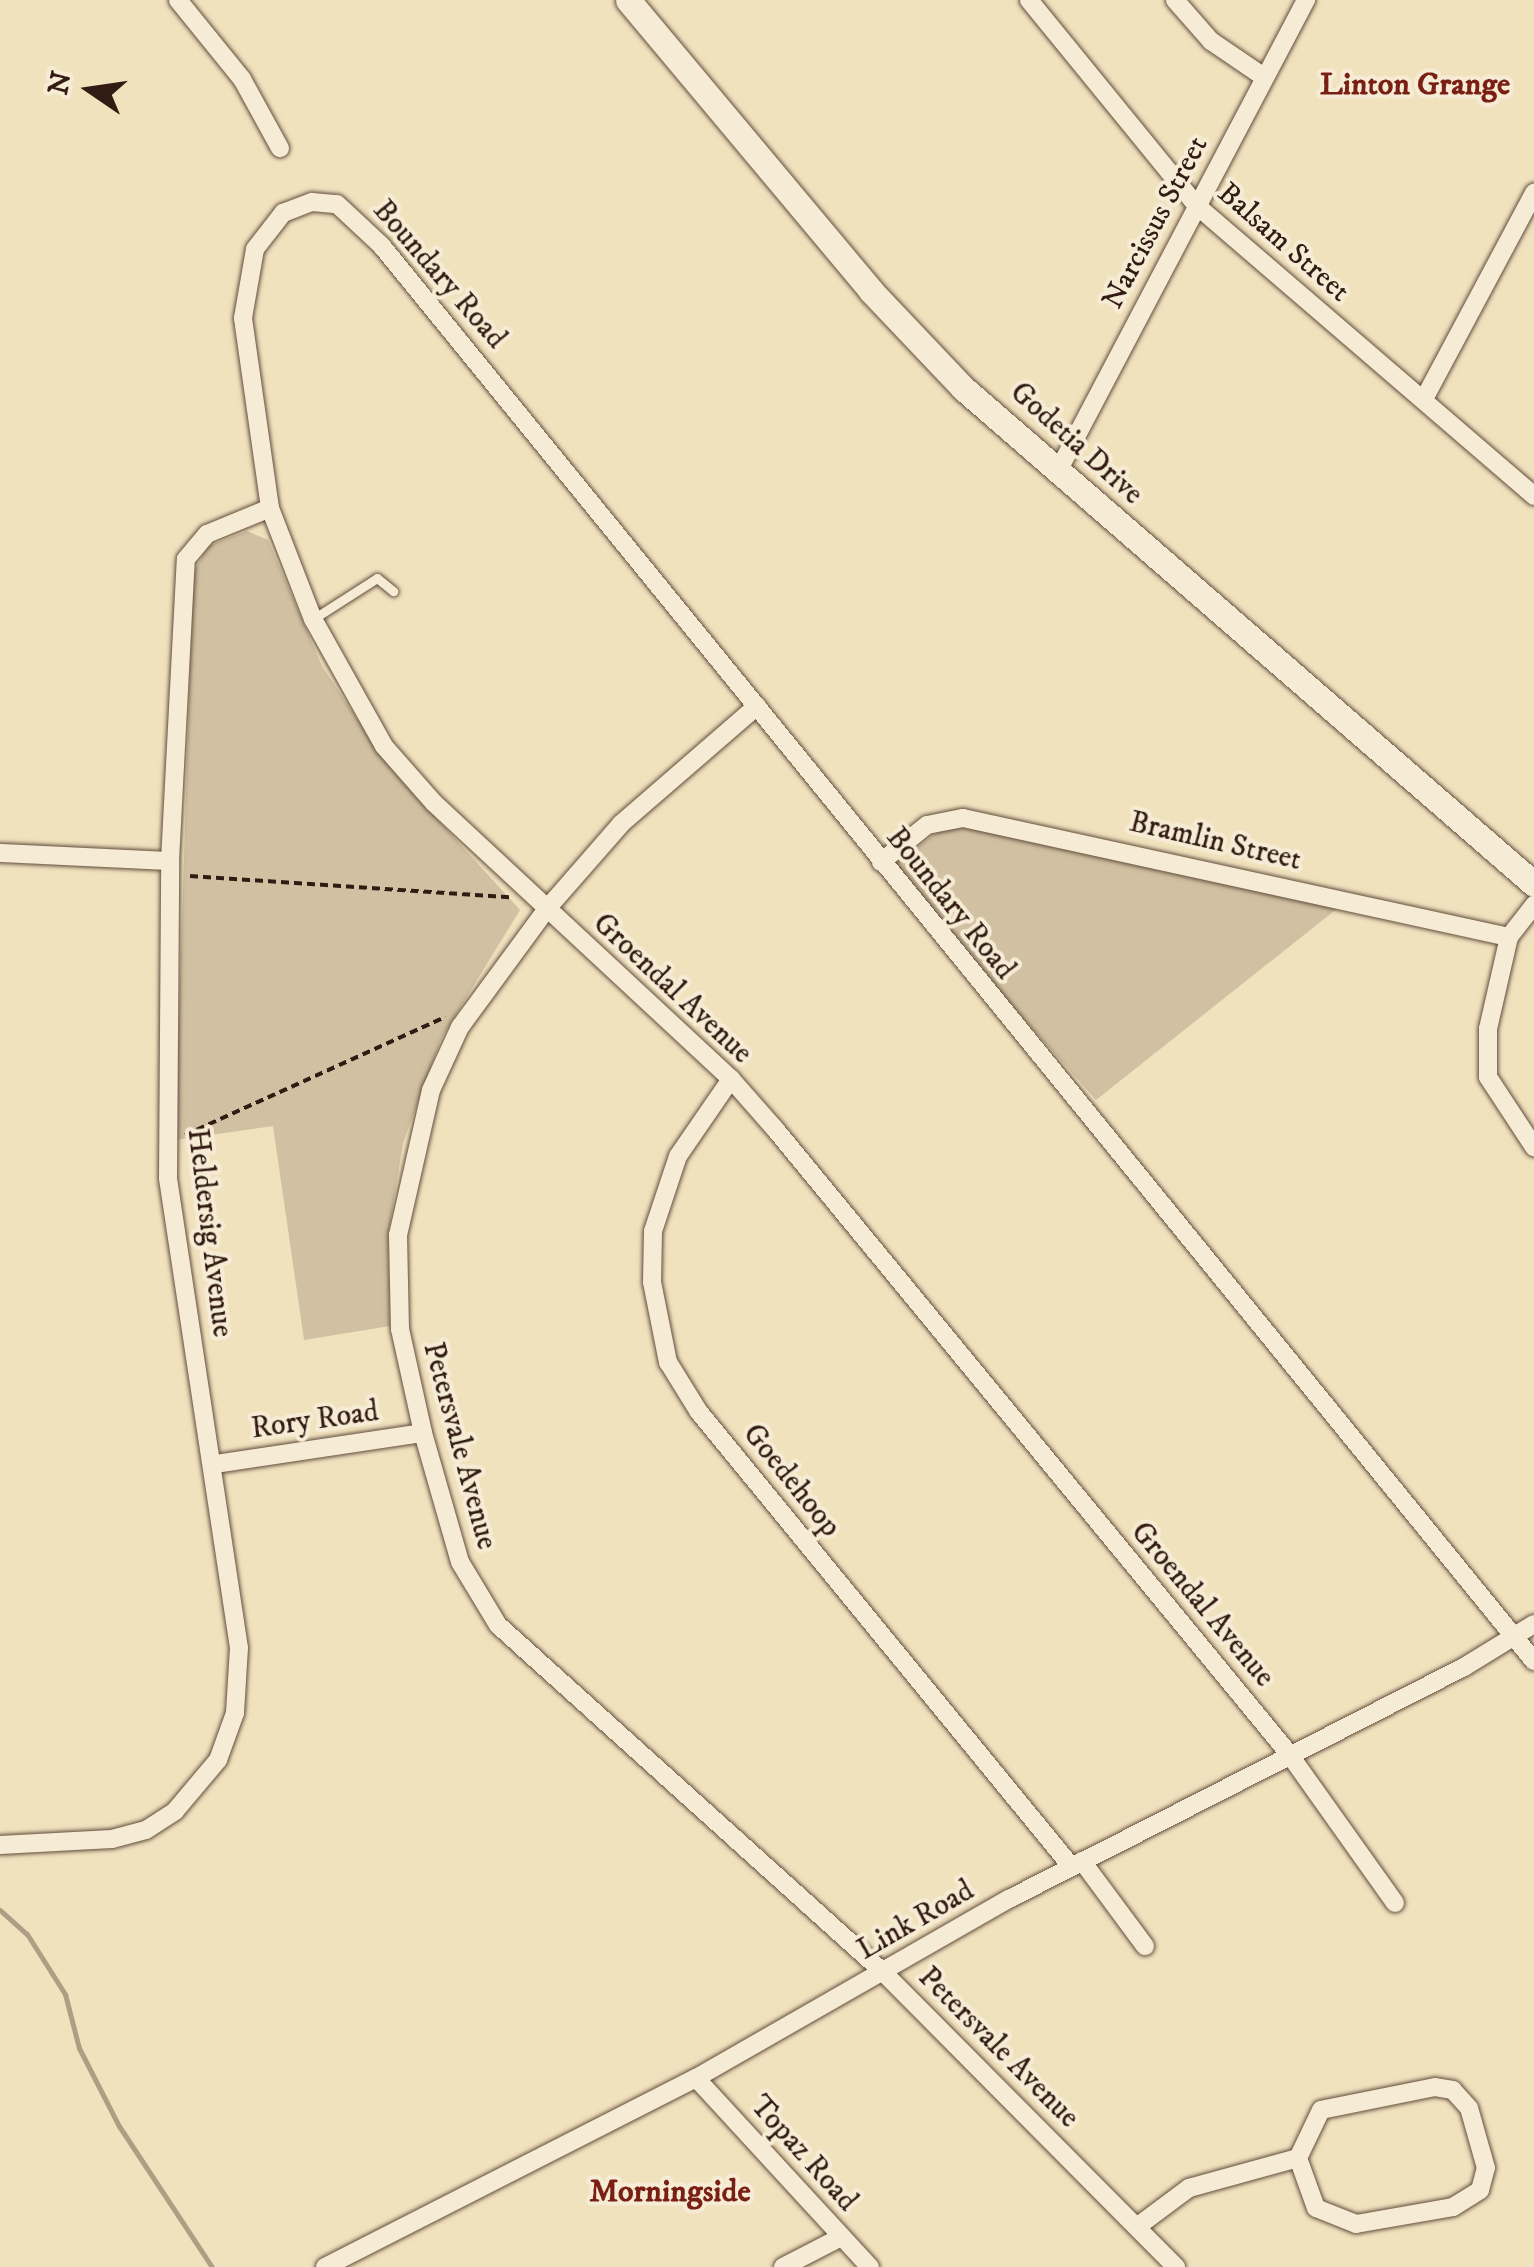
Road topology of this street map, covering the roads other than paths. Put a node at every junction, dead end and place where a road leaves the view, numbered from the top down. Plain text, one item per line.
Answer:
1 (178, 0) edge
2 (628, 0) edge
3 (1028, 0) edge
4 (1175, 0) edge
5 (1306, 0) edge
6 (1264, 77) junction
7 (280, 148) dead end
8 (1534, 194) edge
9 (312, 202) joint
10 (1196, 205) junction
11 (1424, 400) junction
12 (1057, 473) junction
13 (1534, 496) edge
14 (270, 508) junction
15 (393, 591) dead end
16 (313, 620) junction
17 (757, 706) junction
18 (0, 854) edge
19 (881, 862) junction
20 (170, 868) junction
21 (1534, 884) edge
22 (540, 904) junction
23 (1534, 904) edge
24 (1509, 937) junction
25 (731, 1079) junction
26 (1534, 1147) edge
27 (422, 1433) junction
28 (215, 1464) junction
29 (1534, 1624) edge
30 (1515, 1638) junction
31 (1534, 1661) edge
32 (1290, 1755) junction
33 (0, 1845) edge
34 (1076, 1864) junction
35 (1396, 1903) dead end
36 (1144, 1946) dead end
37 (884, 1972) junction
38 (696, 2078) junction
39 (1298, 2158) junction
40 (1138, 2226) junction
41 (841, 2237) junction
42 (325, 2267) edge
43 (782, 2267) edge
44 (870, 2267) edge
45 (1176, 2267) edge

1 - 7 street
2 - 12 street, Godetia Drive
3 - 10 street, Balsam Street
4 - 6 street
5 - 6 street, Narcissus Street
6 - 10 street, Narcissus Street
8 - 11 street
9 - 14 street, Groendal Avenue
9 - 17 street, Boundary Road
10 - 11 street, Balsam Street
10 - 12 street, Narcissus Street
11 - 13 street, Balsam Street
12 - 21 street, Godetia Drive
14 - 16 street, Groendal Avenue
14 - 20 street, Heldersig Avenue
15 - 16 lane
16 - 22 street, Groendal Avenue
17 - 19 street, Boundary Road
17 - 22 street, Petersvale Avenue
18 - 20 street
19 - 24 street, Bramlin Street
19 - 30 street, Boundary Road
20 - 28 street, Heldersig Avenue
22 - 25 street, Groendal Avenue
22 - 27 street, Petersvale Avenue
23 - 24 street
24 - 26 street
25 - 32 street, Groendal Avenue
25 - 34 street, Goedehoop
27 - 28 street, Rory Road
27 - 37 street, Petersvale Avenue
28 - 33 street, Heldersig Avenue
29 - 30 street, Link Road
30 - 31 street, Boundary Road
30 - 32 street, Link Road
32 - 34 street, Link Road
32 - 35 street, Groendal Avenue
34 - 36 street, Goedehoop
34 - 37 street, Link Road
37 - 38 street, Link Road
37 - 40 street, Petersvale Avenue
38 - 41 street, Topaz Road
38 - 42 street, Link Road
39 - 39 street
39 - 40 street
40 - 45 street, Petersvale Avenue
41 - 43 street
41 - 44 street, Topaz Road

